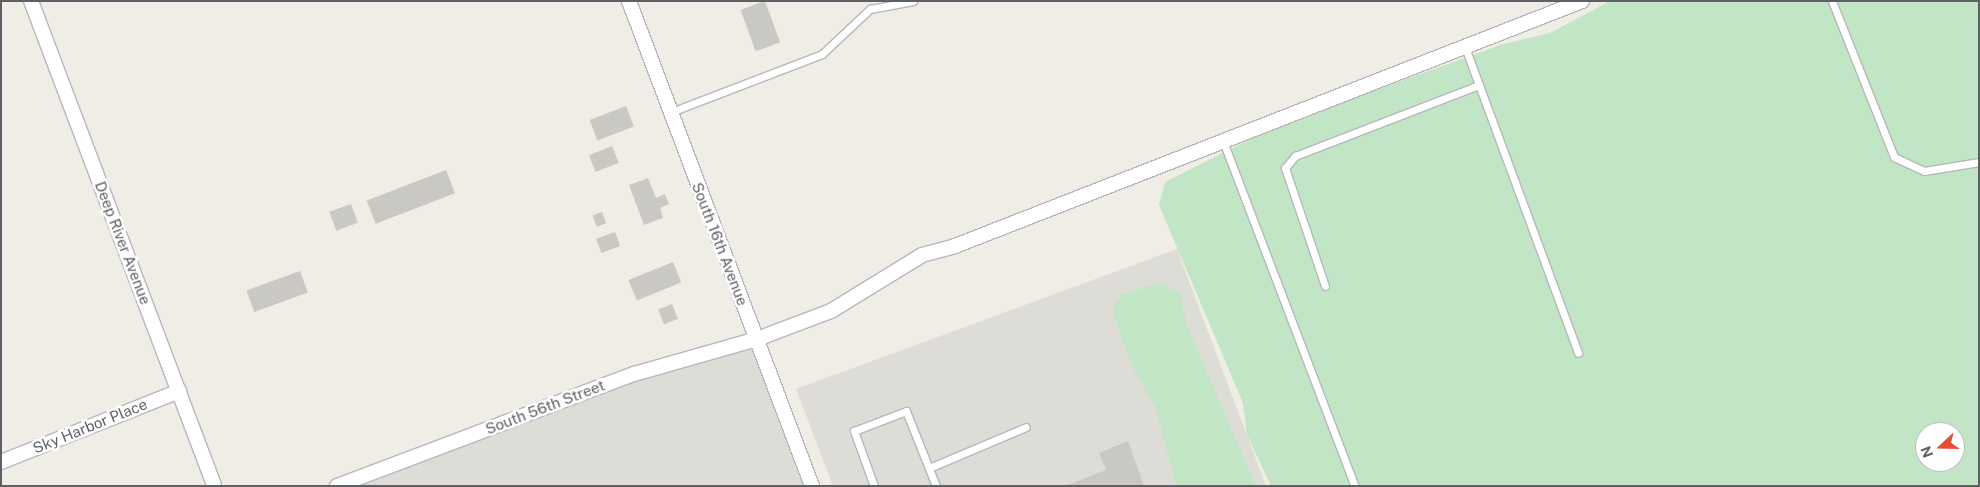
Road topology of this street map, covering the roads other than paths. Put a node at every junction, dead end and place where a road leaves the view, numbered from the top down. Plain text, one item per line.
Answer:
1 (31, 1) edge
2 (628, 1) edge
3 (913, 1) edge
4 (1582, 1) edge
5 (1832, 1) edge
6 (1465, 47) junction
7 (1480, 85) junction
8 (671, 112) junction
9 (1223, 141) junction
10 (1979, 162) edge
11 (1325, 286) dead end
12 (757, 339) junction
13 (1578, 353) dead end
14 (179, 391) junction
15 (1026, 427) dead end
16 (1, 462) edge
17 (929, 468) junction
18 (214, 485) edge
19 (337, 486) edge
20 (812, 486) edge
21 (874, 486) edge
22 (936, 486) edge
23 (1355, 486) edge

1 - 14 street, Deep River Avenue
2 - 8 street, South 16th Avenue
3 - 8 lane
4 - 6 street, South 56th Street
5 - 10 lane
6 - 7 lane
6 - 9 street, South 56th Street
7 - 11 lane
7 - 13 lane
8 - 12 street, South 16th Avenue
9 - 12 street, South 56th Street
9 - 23 lane
12 - 19 street, South 56th Street
12 - 20 street, South 16th Avenue
14 - 16 street, Sky Harbor Place
14 - 18 street, Deep River Avenue
15 - 17 lane
17 - 21 lane
17 - 22 lane

